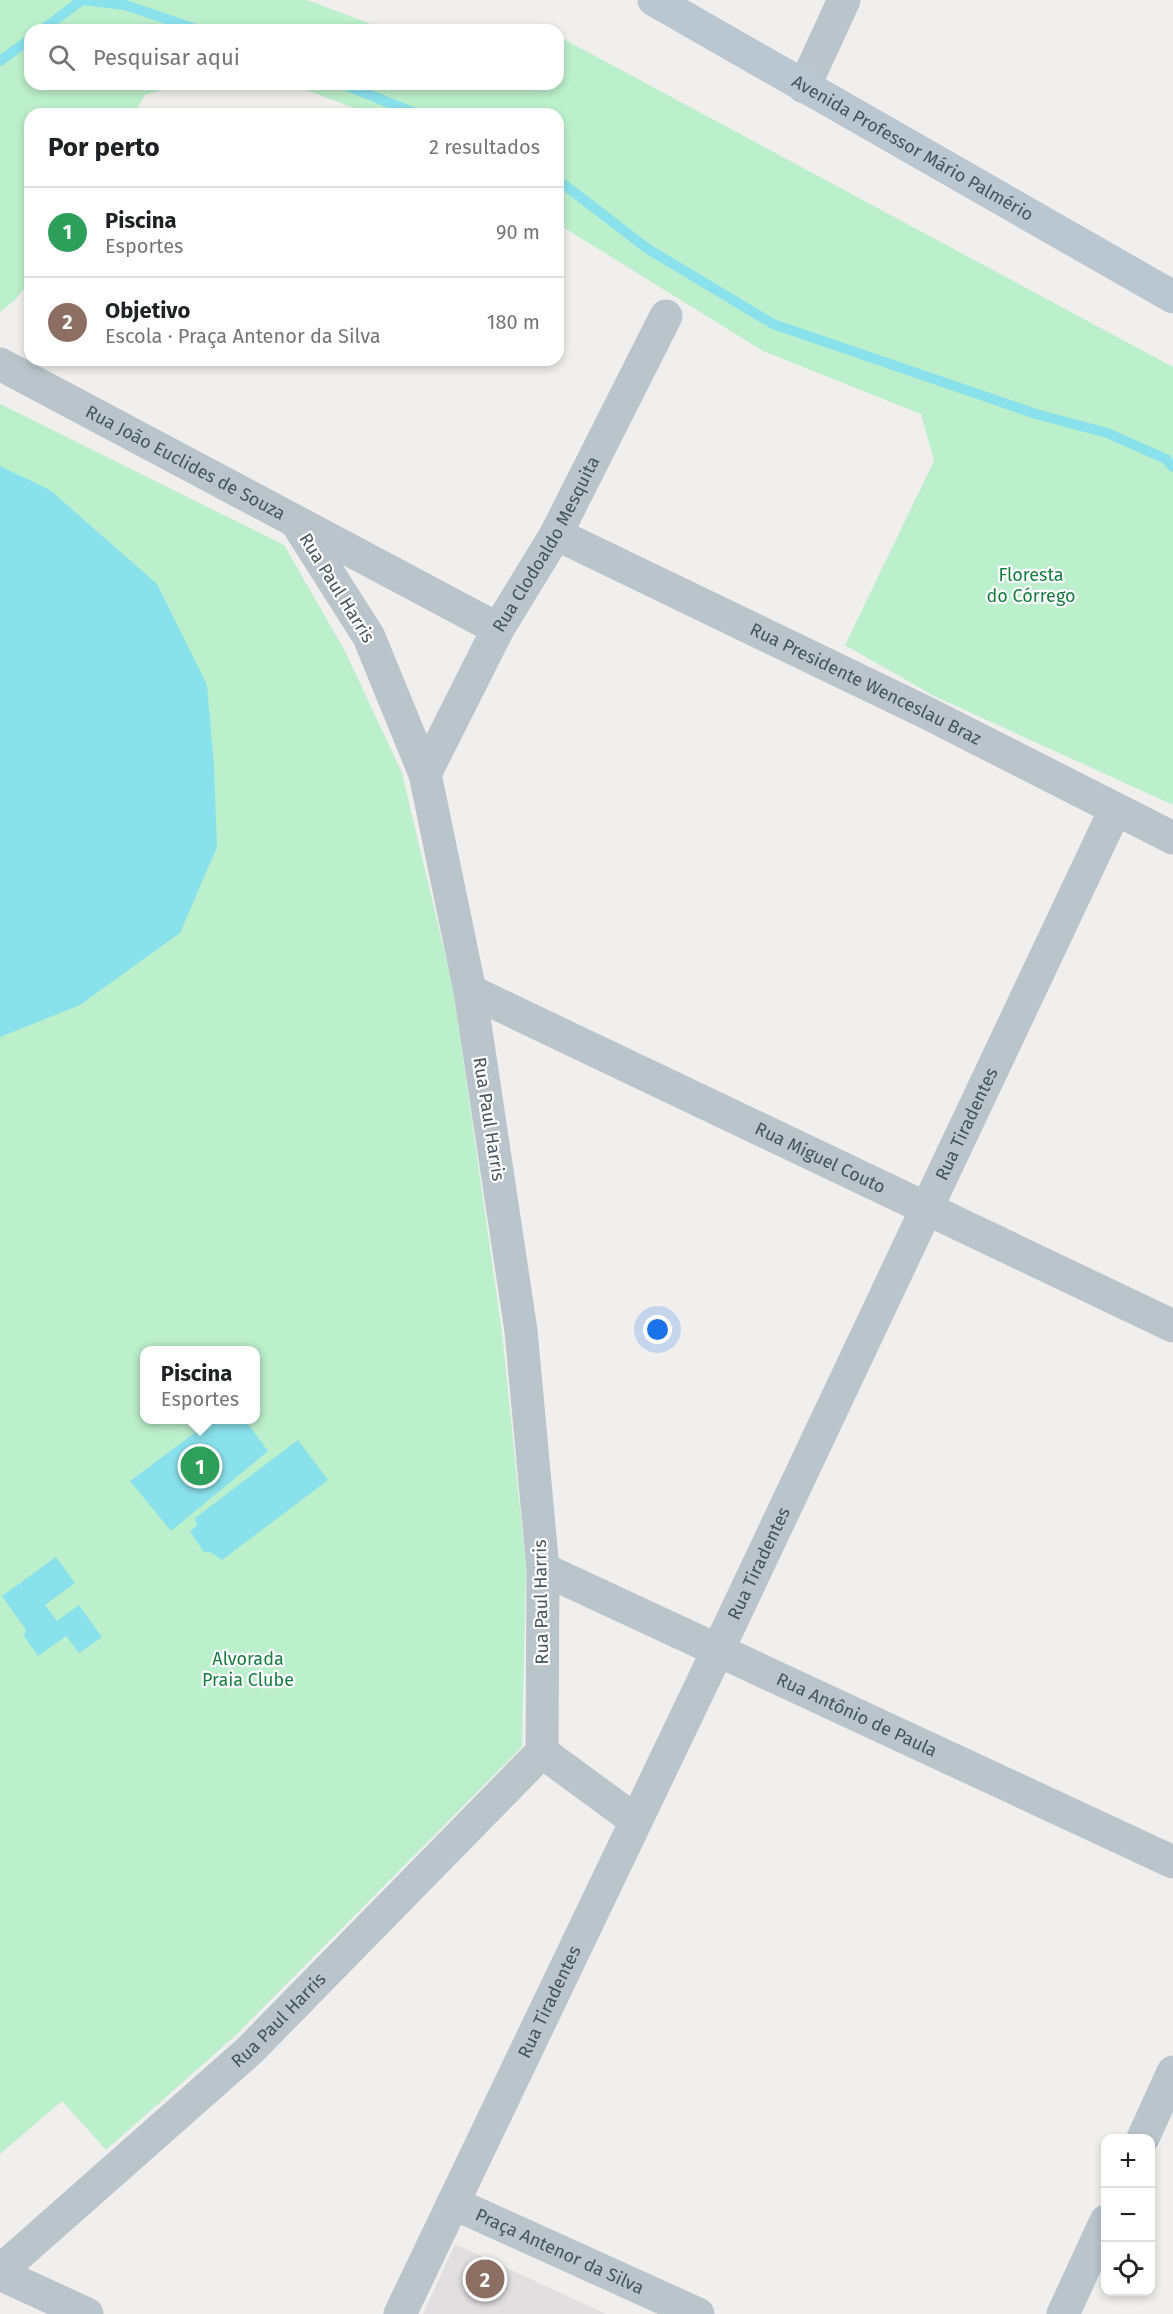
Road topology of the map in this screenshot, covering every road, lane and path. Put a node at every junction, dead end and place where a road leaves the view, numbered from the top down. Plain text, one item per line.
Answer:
1 (654, 0) edge
2 (844, 0) edge
3 (804, 87) junction
4 (1173, 297) edge
5 (666, 316) dead end
6 (0, 364) edge
7 (296, 522) junction
8 (556, 534) junction
9 (498, 629) junction
10 (425, 774) junction
11 (1115, 810) junction
12 (1173, 838) edge
13 (470, 991) junction
14 (927, 1208) junction
15 (1173, 1326) edge
16 (543, 1569) junction
17 (718, 1650) junction
18 (542, 1752) junction
19 (636, 1821) junction
20 (1173, 1862) edge
21 (1173, 2072) edge
22 (1145, 2134) edge
23 (453, 2204) junction
24 (1101, 2232) edge
25 (0, 2273) edge
26 (87, 2314) edge
27 (400, 2314) edge
28 (698, 2314) edge
29 (1063, 2314) edge

1 - 3 street, Avenida Professor Mário Palmério
2 - 3 street
3 - 4 street, Avenida Professor Mário Palmério
5 - 8 street, Rua Clodoaldo Mesquita
6 - 7 street, Rua João Euclides de Souza
7 - 9 street, Rua João Euclides de Souza
7 - 10 street, Rua Paul Harris
8 - 9 street, Rua Clodoaldo Mesquita
8 - 11 street, Rua Presidente Wenceslau Braz
9 - 10 street, Rua Clodoaldo Mesquita
10 - 13 street, Rua Paul Harris
11 - 12 street, Rua Presidente Wenceslau Braz
11 - 14 street, Rua Tiradentes
13 - 14 street, Rua Miguel Couto
13 - 16 street, Rua Paul Harris
14 - 15 street, Rua Miguel Couto
14 - 17 street, Rua Tiradentes
16 - 17 street, Rua Antônio de Paula
16 - 18 street, Rua Paul Harris
17 - 19 street, Rua Tiradentes
17 - 20 street, Rua Antônio de Paula
18 - 19 street
18 - 25 street, Rua Paul Harris
19 - 23 street, Rua Tiradentes
21 - 22 street
23 - 27 street, Rua Tiradentes
23 - 28 street, Praça Antenor da Silva
24 - 29 street
25 - 26 street

